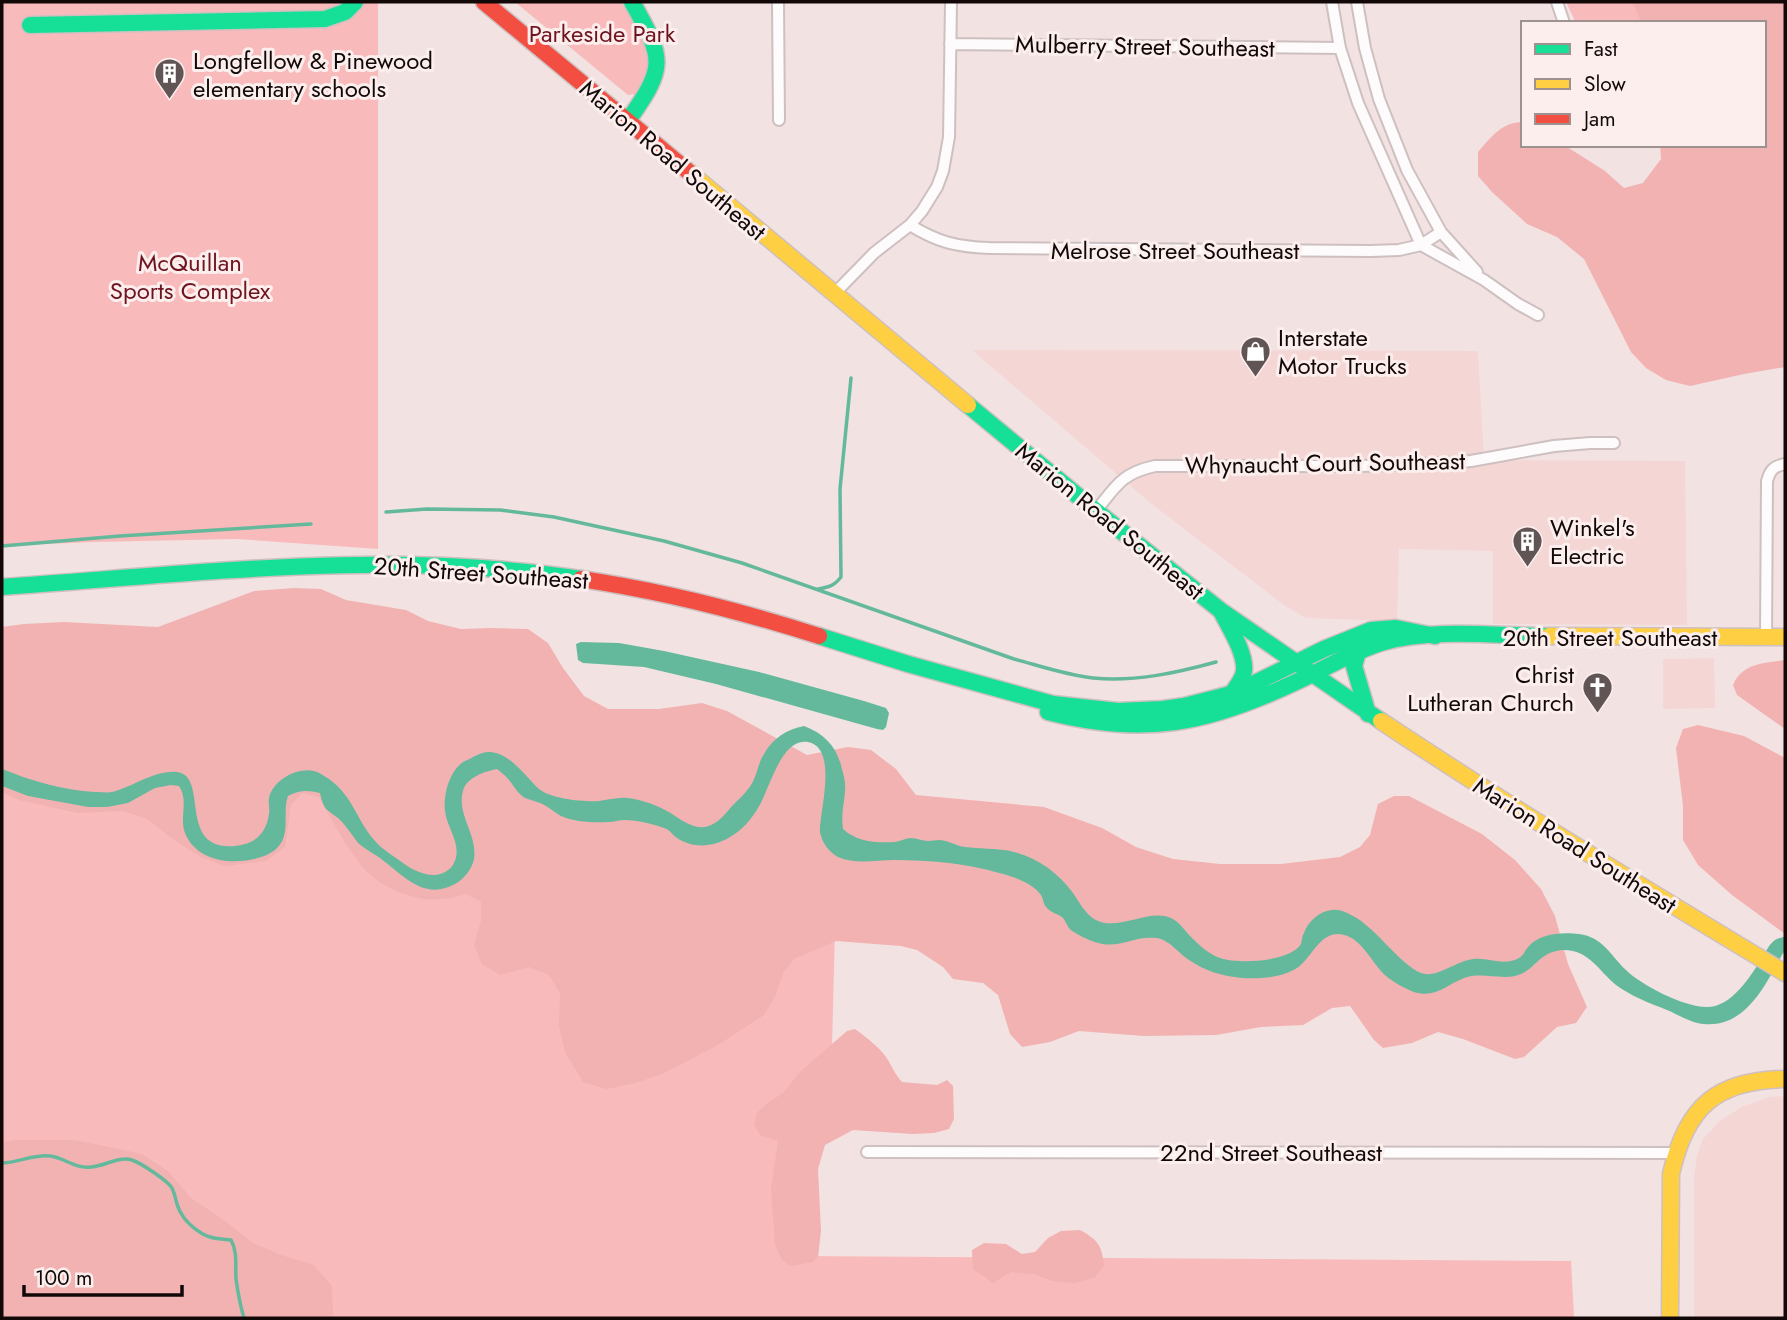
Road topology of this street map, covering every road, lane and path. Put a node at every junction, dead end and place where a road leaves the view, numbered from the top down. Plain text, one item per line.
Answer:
1 (355, 2) edge
2 (484, 2) edge
3 (632, 2) edge
4 (778, 2) edge
5 (951, 2) edge
6 (1332, 2) edge
7 (1357, 2) edge
8 (1557, 2) edge
9 (1563, 21) edge
10 (30, 25) dead end
11 (950, 44) junction
12 (1340, 48) junction
13 (779, 120) dead end
14 (627, 122) junction
15 (910, 225) junction
16 (1441, 232) junction
17 (1421, 245) junction
18 (1484, 280) junction
19 (834, 294) junction
20 (1538, 315) dead end
21 (1614, 443) dead end
22 (1785, 464) edge
23 (1096, 511) junction
24 (2, 587) edge
25 (1220, 610) junction
26 (1435, 636) junction
27 (1766, 637) junction
28 (1785, 637) edge
29 (1358, 652) junction
30 (1295, 663) junction
31 (907, 664) junction
32 (1312, 676) junction
33 (1233, 692) junction
34 (1368, 713) junction
35 (1785, 973) edge
36 (1785, 1079) edge
37 (867, 1152) dead end
38 (1675, 1153) junction
39 (1670, 1318) edge

1 - 10 street
2 - 14 street, Marion Road Southeast
3 - 14 street
4 - 13 street
5 - 11 street
6 - 12 street
7 - 16 street
8 - 9 street
11 - 12 street, Mulberry Street Southeast
11 - 15 street
12 - 17 street
14 - 19 street, Marion Road Southeast
15 - 17 street, Melrose Street Southeast
15 - 19 street
16 - 17 street, Melrose Street Southeast
16 - 18 street
17 - 18 street
18 - 20 street
19 - 23 street, Marion Road Southeast
21 - 23 street, Whynaucht Court Southeast
22 - 27 street
23 - 25 street, Marion Road Southeast
24 - 31 street, 20th Street Southeast
25 - 30 street, Marion Road Southeast
25 - 33 street
26 - 27 street, 20th Street Southeast
26 - 29 street, 20th Street Southeast
26 - 30 street, 20th Street Southeast
27 - 28 street, 20th Street Southeast
29 - 32 street, 20th Street Southeast
29 - 34 street
30 - 32 street, Marion Road Southeast
30 - 33 street, 20th Street Southeast
31 - 32 street, 20th Street Southeast
31 - 33 street, 20th Street Southeast
32 - 34 street, Marion Road Southeast
34 - 35 street, Marion Road Southeast
36 - 38 street
37 - 38 street, 22nd Street Southeast
38 - 39 street

